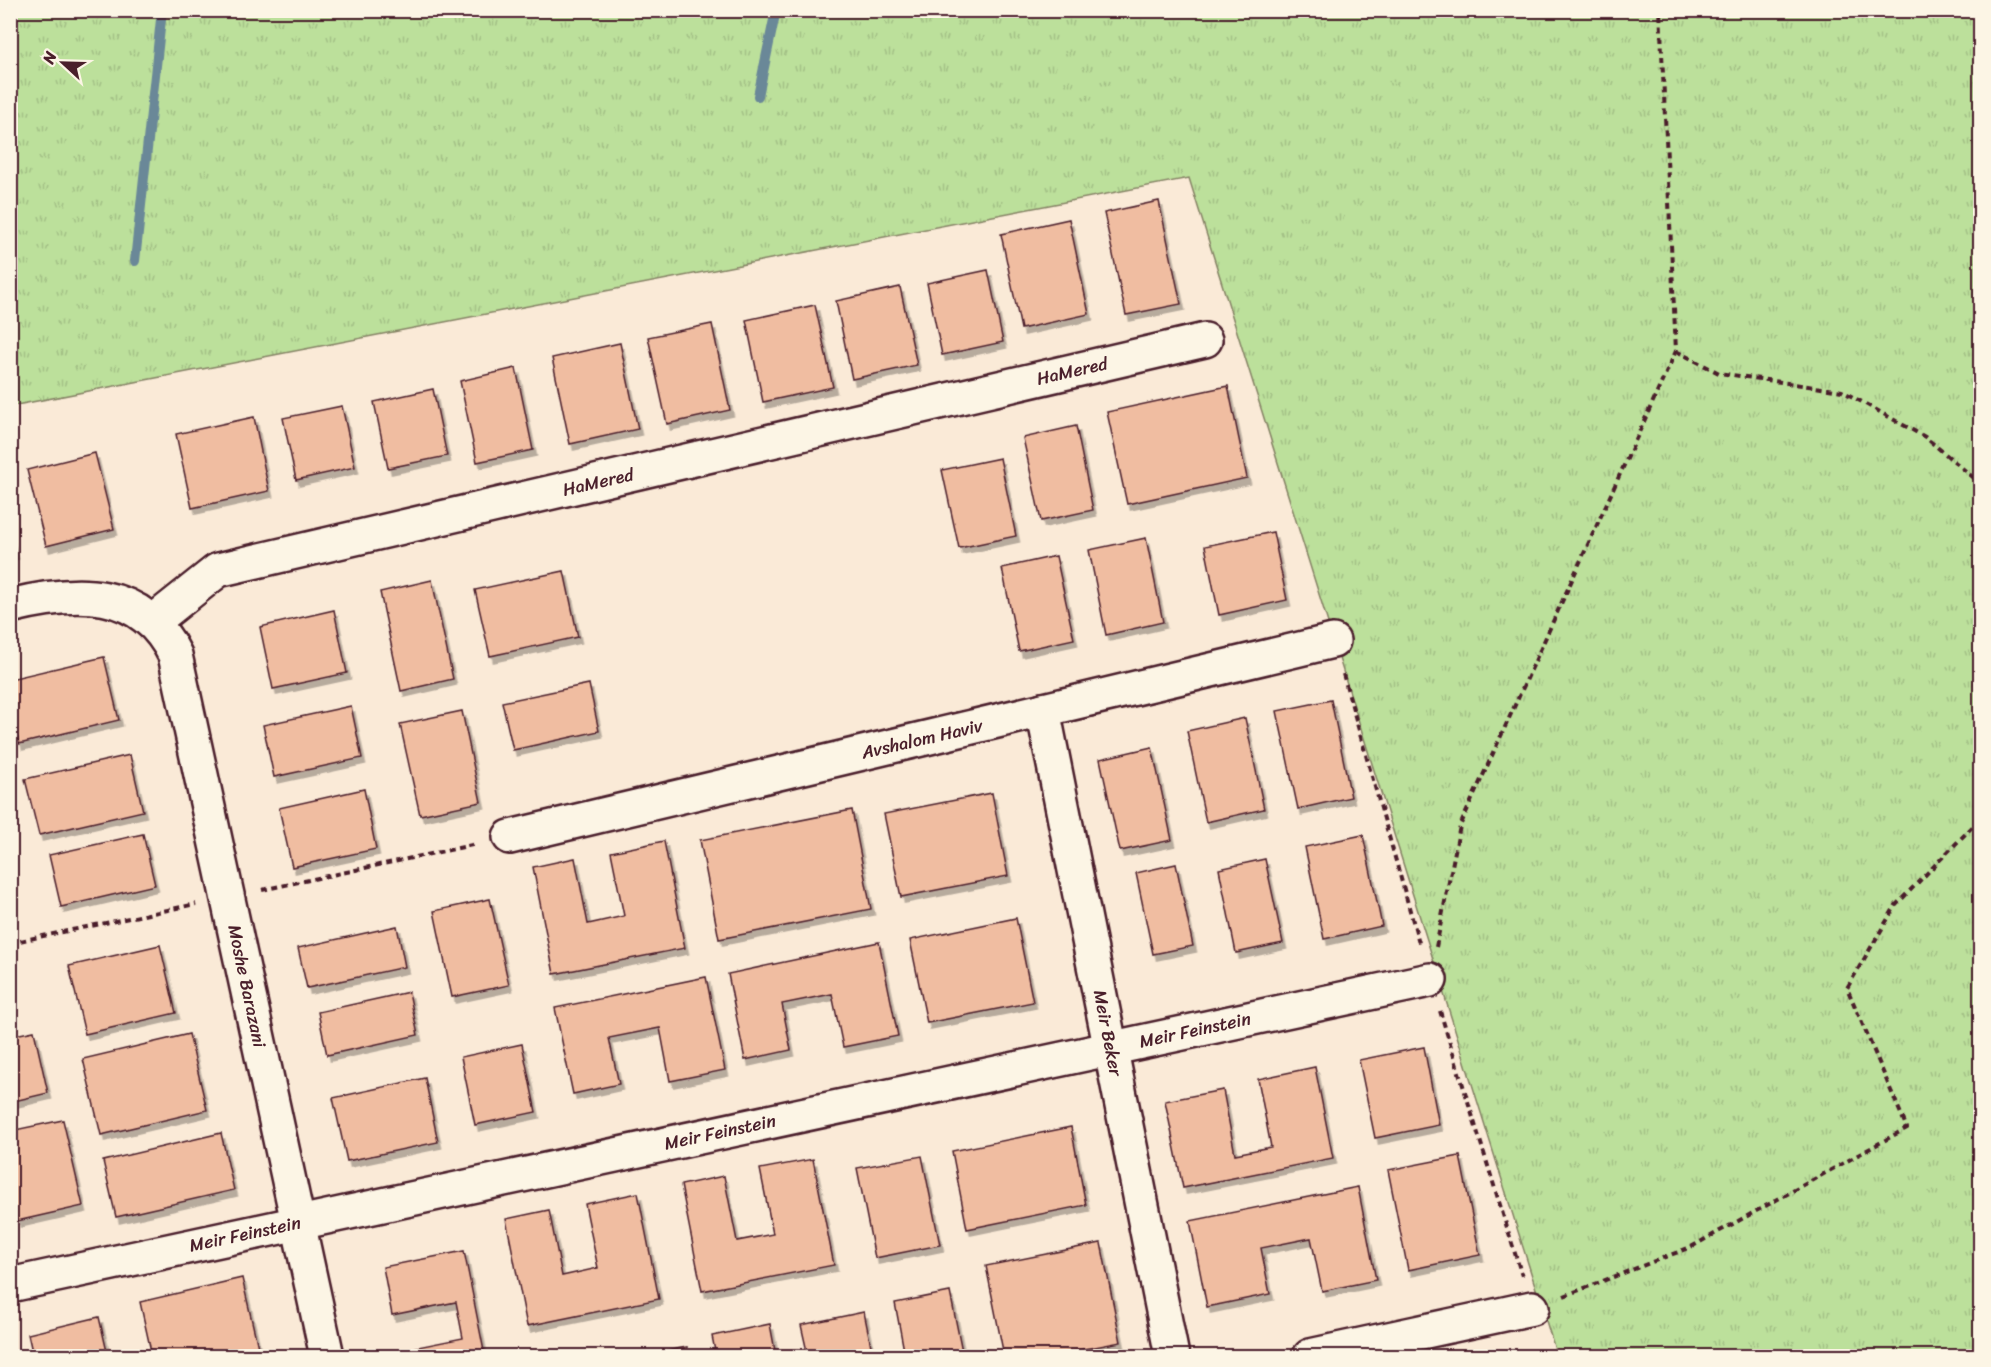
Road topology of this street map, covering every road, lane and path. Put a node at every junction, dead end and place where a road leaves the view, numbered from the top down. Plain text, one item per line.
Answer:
1 (1660, 10) edge
2 (1205, 340) dead end
3 (1676, 351) junction
4 (1980, 483) edge
5 (10, 606) edge
6 (153, 621) junction
7 (1333, 641) joint
8 (1043, 710) junction
9 (1980, 819) edge
10 (510, 837) dead end
11 (1430, 980) junction
12 (1111, 1048) junction
13 (298, 1223) junction
14 (10, 1285) edge
15 (1532, 1308) junction
16 (327, 1356) edge
17 (1172, 1356) edge
18 (1310, 1356) edge

1 - 3 path
2 - 6 street, HaMered
3 - 4 path
3 - 11 path
5 - 6 street
6 - 13 street, Moshe Barazani
7 - 8 street, Avshalom Haviv
7 - 11 path
8 - 10 street, Avshalom Haviv
8 - 12 street, Meir Beker
9 - 15 path
11 - 12 street, Meir Feinstein
11 - 15 path
12 - 13 street, Meir Feinstein
12 - 17 street, Meir Beker
13 - 14 street, Meir Feinstein
13 - 16 street, Moshe Barazani
15 - 18 street

